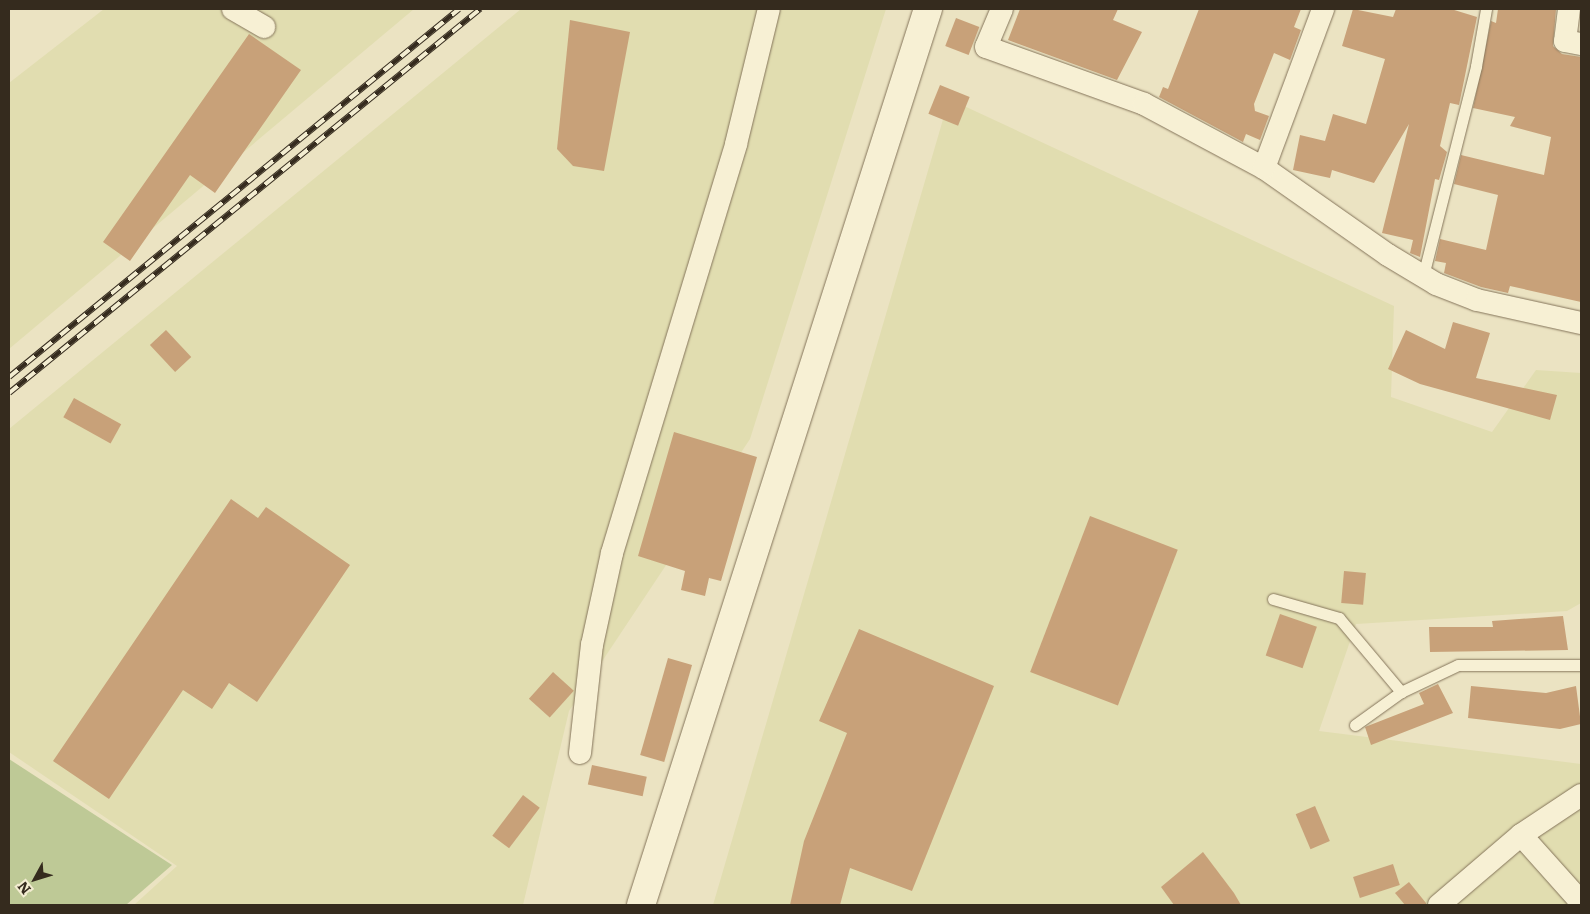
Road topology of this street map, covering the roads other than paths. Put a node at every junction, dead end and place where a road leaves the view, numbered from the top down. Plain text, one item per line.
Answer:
1 (233, 9) edge
2 (769, 9) edge
3 (928, 9) edge
4 (1002, 9) edge
5 (1323, 9) edge
6 (1486, 9) edge
7 (1569, 9) edge
8 (264, 27) dead end
9 (1581, 44) edge
10 (1264, 168) junction
11 (1423, 276) junction
12 (1581, 323) edge
13 (1273, 599) dead end
14 (1581, 665) edge
15 (1401, 692) junction
16 (1355, 726) dead end
17 (580, 753) dead end
18 (1581, 794) edge
19 (1521, 835) junction
20 (1581, 902) edge
21 (641, 905) edge
22 (1439, 905) edge

1 - 8 street
2 - 17 street
3 - 21 street
4 - 10 street
5 - 10 street
6 - 11 lane
7 - 9 street
10 - 11 street
11 - 12 street
13 - 15 lane
14 - 15 lane
15 - 16 lane
18 - 19 street
19 - 20 street
19 - 22 street

